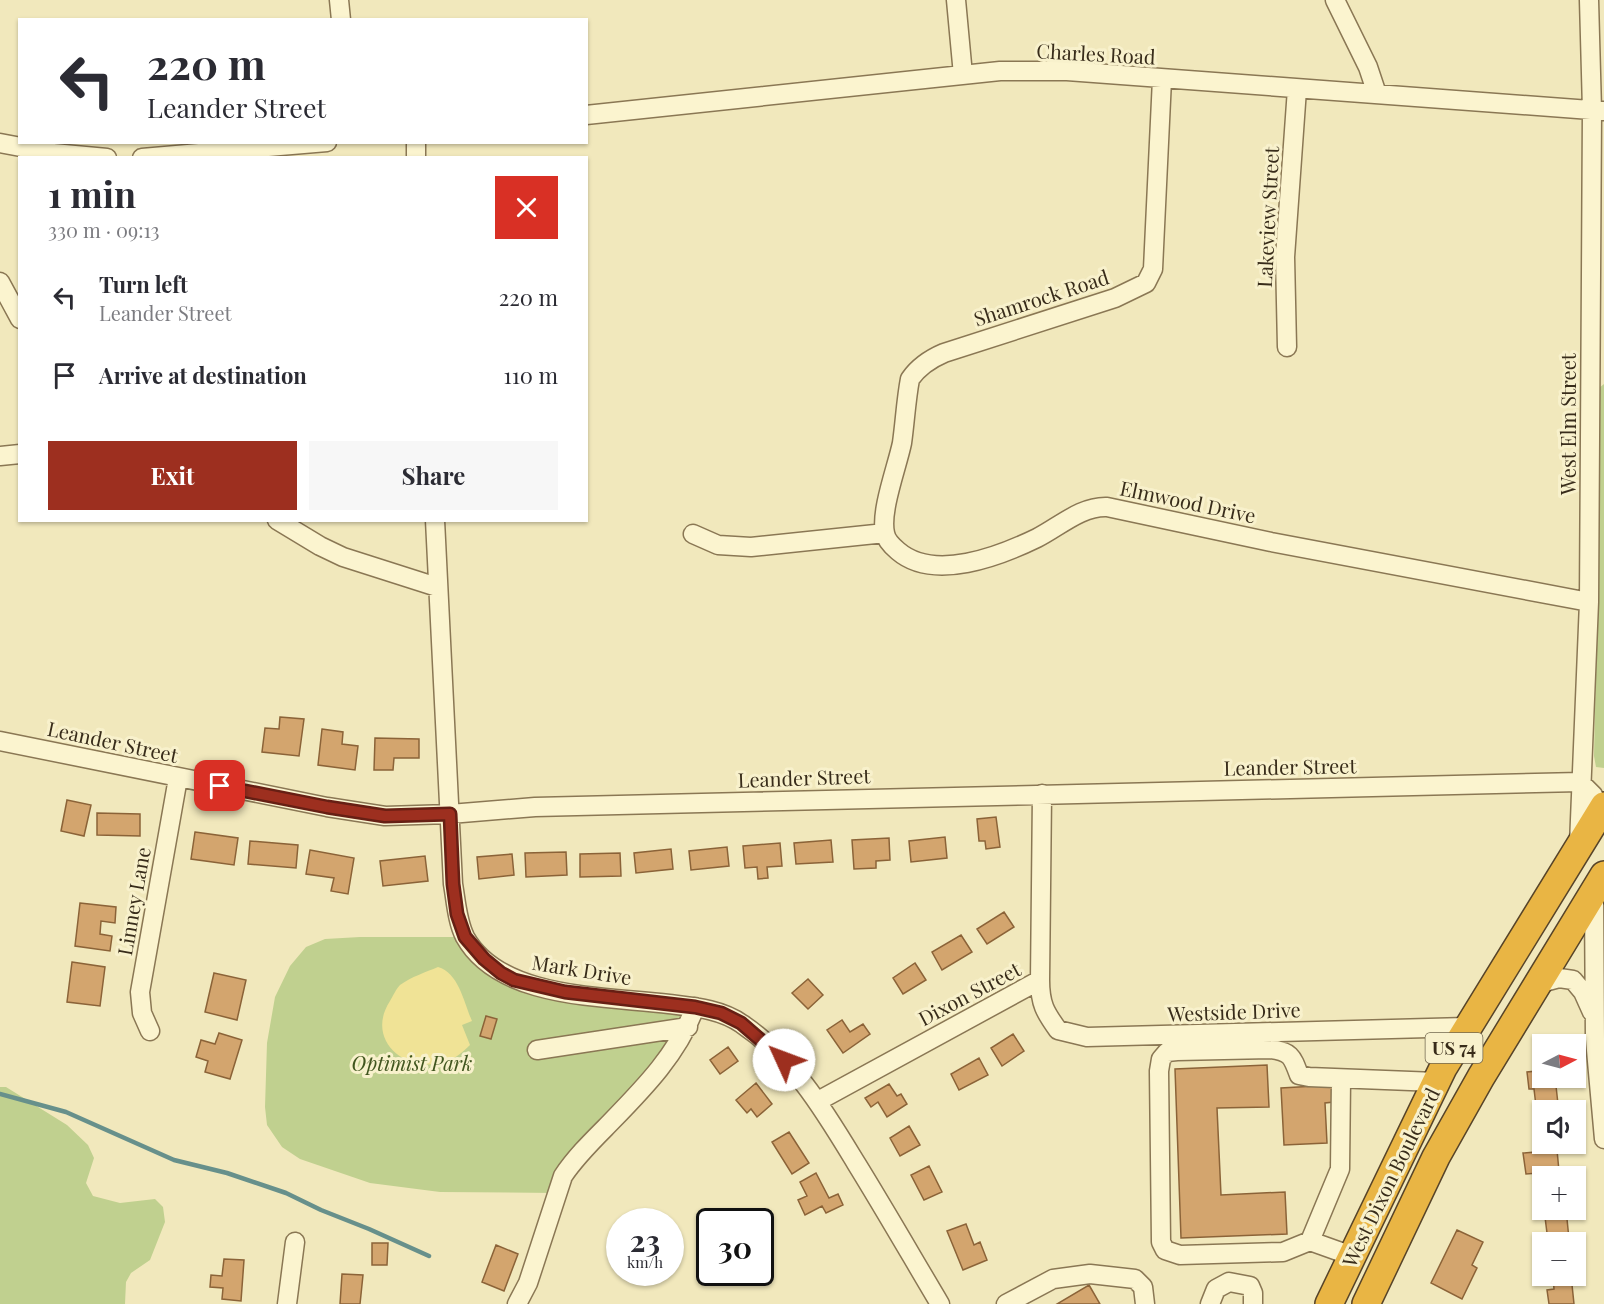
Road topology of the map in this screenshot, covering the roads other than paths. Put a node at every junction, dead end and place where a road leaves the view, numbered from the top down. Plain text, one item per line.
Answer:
1 (339, 0) edge
2 (956, 0) edge
3 (1335, 0) edge
4 (1589, 0) edge
5 (341, 18) edge
6 (963, 75) junction
7 (1162, 79) junction
8 (1297, 89) junction
9 (1377, 94) junction
10 (1598, 111) edge
11 (588, 115) edge
12 (0, 143) edge
13 (304, 144) edge
14 (86, 156) edge
15 (165, 156) edge
16 (0, 282) edge
17 (18, 315) edge
18 (1287, 347) dead end
19 (18, 454) edge
20 (0, 456) edge
21 (280, 522) edge
22 (435, 522) edge
23 (885, 533) junction
24 (693, 534) dead end
25 (437, 587) junction
26 (1589, 602) junction
27 (0, 741) edge
28 (178, 778) junction
29 (1580, 782) junction
30 (1042, 794) junction
31 (1602, 809) edge
32 (450, 814) junction
33 (1579, 847) junction
34 (1599, 882) edge
35 (1040, 980) junction
36 (1538, 984) junction
37 (695, 1007) junction
38 (1595, 1019) junction
39 (688, 1027) junction
40 (1466, 1027) junction
41 (150, 1031) dead end
42 (1600, 1039) edge
43 (1166, 1044) junction
44 (537, 1050) dead end
45 (1481, 1077) junction
46 (1341, 1080) junction
47 (1436, 1082) junction
48 (818, 1101) junction
49 (1604, 1139) edge
50 (1378, 1200) junction
51 (1310, 1241) junction
52 (295, 1242) dead end
53 (1352, 1257) junction
54 (1040, 1296) edge
55 (287, 1304) edge
56 (517, 1304) edge
57 (940, 1304) edge
58 (1006, 1304) edge
59 (1144, 1304) edge
60 (1210, 1304) edge
61 (1253, 1304) edge
62 (1329, 1304) edge
63 (1349, 1304) edge
64 (1366, 1304) edge

1 - 5 street
2 - 6 street
3 - 9 street
4 - 10 street, West Elm Street
6 - 7 street, Charles Road
6 - 11 street, Charles Road
7 - 8 street, Charles Road
7 - 23 street, Shamrock Road
8 - 9 street, Charles Road
8 - 18 street, Lakeview Street
9 - 10 street, Charles Road
10 - 26 street, West Elm Street
12 - 14 street
13 - 15 street
16 - 17 street
19 - 20 street
21 - 25 street
22 - 25 street, Mark Drive
23 - 24 street
23 - 26 street, Elmwood Drive
25 - 32 street, Mark Drive
26 - 29 street, West Elm Street
27 - 28 street, Leander Street
28 - 32 street, Leander Street
28 - 41 street, Linney Lane
29 - 30 street, Leander Street
29 - 31 street
29 - 33 street, West Elm Street
30 - 32 street, Leander Street
30 - 35 street, Dixon Street
31 - 33 highway, West Dixon Boulevard / US 74
31 - 45 highway
32 - 37 street, Mark Drive
33 - 40 highway, West Dixon Boulevard / US 74
34 - 36 highway, West Dixon Boulevard / US 74
34 - 38 street
35 - 43 street, Westside Drive
35 - 48 street, Dixon Street
36 - 38 street
36 - 45 highway, West Dixon Boulevard / US 74
37 - 39 street
37 - 48 street, Mark Drive
38 - 42 street
39 - 44 street
39 - 56 street
40 - 43 street, Westside Drive
40 - 47 highway, West Dixon Boulevard / US 74
42 - 49 street
43 - 46 street
43 - 51 street
45 - 64 highway, West Dixon Boulevard / US 74
46 - 47 street
46 - 51 street
47 - 50 highway, West Dixon Boulevard / US 74
48 - 57 street, Mark Drive
50 - 53 highway, West Dixon Boulevard / US 74
50 - 63 highway
51 - 53 street
52 - 55 street
53 - 62 highway, West Dixon Boulevard / US 74
54 - 58 street
54 - 59 street
60 - 61 street

